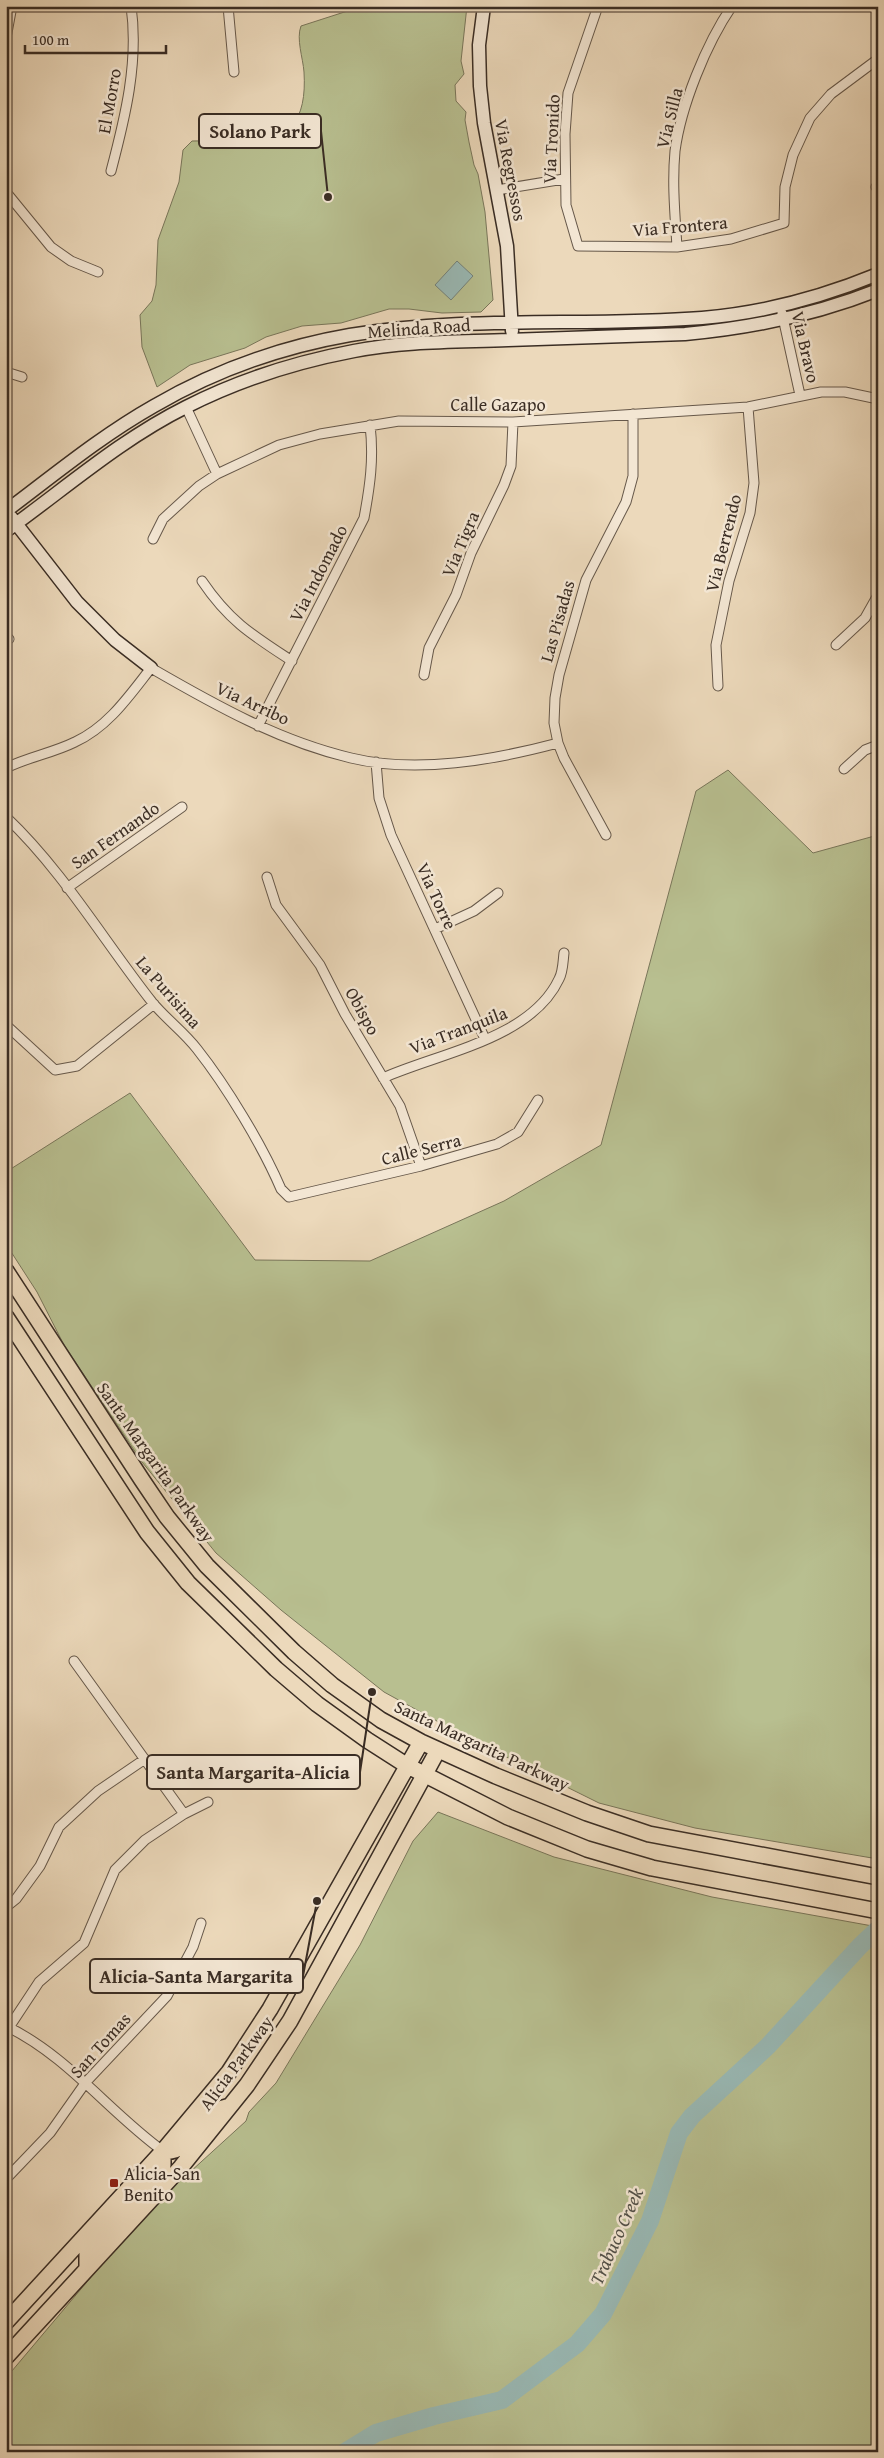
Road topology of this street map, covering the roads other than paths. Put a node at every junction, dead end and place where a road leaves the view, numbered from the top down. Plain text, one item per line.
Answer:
1 (12, 6) edge
2 (131, 6) edge
3 (228, 6) edge
4 (484, 6) edge
5 (598, 6) edge
6 (732, 6) edge
7 (873, 6) edge
8 (878, 12) edge
9 (6, 38) edge
10 (878, 60) edge
11 (234, 72) dead end
12 (111, 171) dead end
13 (564, 179) junction
14 (497, 190) junction
15 (6, 192) edge
16 (578, 246) joint
17 (677, 247) junction
18 (98, 272) dead end
19 (878, 274) edge
20 (878, 290) edge
21 (780, 306) junction
22 (784, 321) junction
23 (512, 324) junction
24 (513, 340) junction
25 (6, 372) edge
26 (22, 376) dead end
27 (800, 396) junction
28 (878, 399) edge
29 (186, 407) junction
30 (748, 407) junction
31 (633, 414) junction
32 (512, 422) junction
33 (370, 425) junction
34 (217, 474) junction
35 (6, 511) edge
36 (11, 528) edge
37 (153, 540) dead end
38 (202, 581) dead end
39 (878, 595) edge
40 (836, 645) dead end
41 (292, 661) junction
42 (151, 668) junction
43 (424, 675) dead end
44 (718, 686) dead end
45 (258, 726) junction
46 (558, 742) junction
47 (878, 745) edge
48 (376, 762) junction
49 (6, 768) edge
50 (844, 769) dead end
51 (182, 808) dead end
52 (6, 817) edge
53 (606, 835) dead end
54 (267, 877) dead end
55 (68, 888) junction
56 (498, 893) dead end
57 (435, 929) junction
58 (564, 953) dead end
59 (154, 1004) junction
60 (6, 1025) edge
61 (485, 1040) junction
62 (383, 1078) junction
63 (538, 1100) dead end
64 (421, 1166) junction
65 (292, 1197) joint
66 (6, 1271) edge
67 (6, 1317) edge
68 (74, 1661) dead end
69 (421, 1742) junction
70 (438, 1750) junction
71 (145, 1759) junction
72 (406, 1765) junction
73 (425, 1775) junction
74 (208, 1802) dead end
75 (184, 1814) junction
76 (878, 1877) edge
77 (6, 1907) edge
78 (878, 1911) edge
79 (201, 1923) dead end
80 (7, 2028) edge
81 (86, 2082) junction
82 (231, 2105) junction
83 (163, 2151) junction
84 (6, 2179) edge
85 (86, 2268) junction
86 (6, 2322) edge
87 (6, 2357) edge

1 - 9 street
2 - 12 street, El Morro
3 - 11 street
4 - 14 main road, Via Regressos
5 - 13 street, Via Tronido
6 - 17 street, Via Silla
7 - 8 street
10 - 17 street, Via Frontera
13 - 14 street
13 - 16 street, Via Tronido
14 - 23 main road, Via Regressos
15 - 18 street
16 - 17 street, Via Frontera
19 - 21 main road, Melinda Road
20 - 22 main road, Melinda Road
21 - 22 street, Via Bravo
21 - 23 main road, Melinda Road
22 - 24 main road, Melinda Road
22 - 27 street, Via Bravo
23 - 24 main road, Via Regressos
23 - 35 main road, Melinda Road
24 - 29 main road, Melinda Road
25 - 26 street
27 - 28 street, Calle Gazapo
27 - 30 street, Calle Gazapo
29 - 34 street
29 - 36 main road, Melinda Road
30 - 31 street, Calle Gazapo
30 - 44 street, Via Berrendo
31 - 32 street, Calle Gazapo
31 - 46 street, Las Pisadas
32 - 33 street, Calle Gazapo
32 - 43 street, Via Tigra
33 - 34 street, Calle Gazapo
33 - 41 street, Via Indomado
34 - 37 street, Calle Gazapo
35 - 36 main road, Via Arribo
36 - 42 main road, Via Arribo
38 - 41 street
39 - 40 street
41 - 45 street, Via Indomado
42 - 45 street, Via Arribo
42 - 49 street
45 - 48 street, Via Arribo
46 - 48 street, Via Arribo
46 - 53 street, Las Pisadas
47 - 50 street
48 - 57 street, Via Torre
51 - 55 street, San Fernando
52 - 55 street, La Purisima
54 - 62 street, Obispo
55 - 59 street, La Purisima
56 - 57 street
57 - 61 street, Via Torre
58 - 61 street, Via Tranquila
59 - 60 street
59 - 65 street, La Purisima
61 - 62 street, Via Tranquila
62 - 64 street, Obispo
63 - 64 street, Calle Serra
64 - 65 street, Calle Serra
66 - 69 main road, Santa Margarita Parkway
67 - 72 main road
68 - 71 street
69 - 70 main road, Santa Margarita Parkway
69 - 72 main road, Alicia Parkway
70 - 73 main road, Alicia Parkway
70 - 76 main road, Santa Margarita Parkway
71 - 75 street
71 - 77 street
72 - 73 main road
72 - 83 main road, Alicia Parkway
73 - 78 main road
73 - 82 main road, Alicia Parkway
74 - 75 street
75 - 80 street
79 - 81 street, San Tomas
80 - 81 street
81 - 83 street
81 - 84 street, San Tomas
82 - 83 main road
82 - 85 main road, Alicia Parkway
83 - 85 main road
83 - 86 main road, Alicia Parkway
85 - 87 main road, Alicia Parkway

